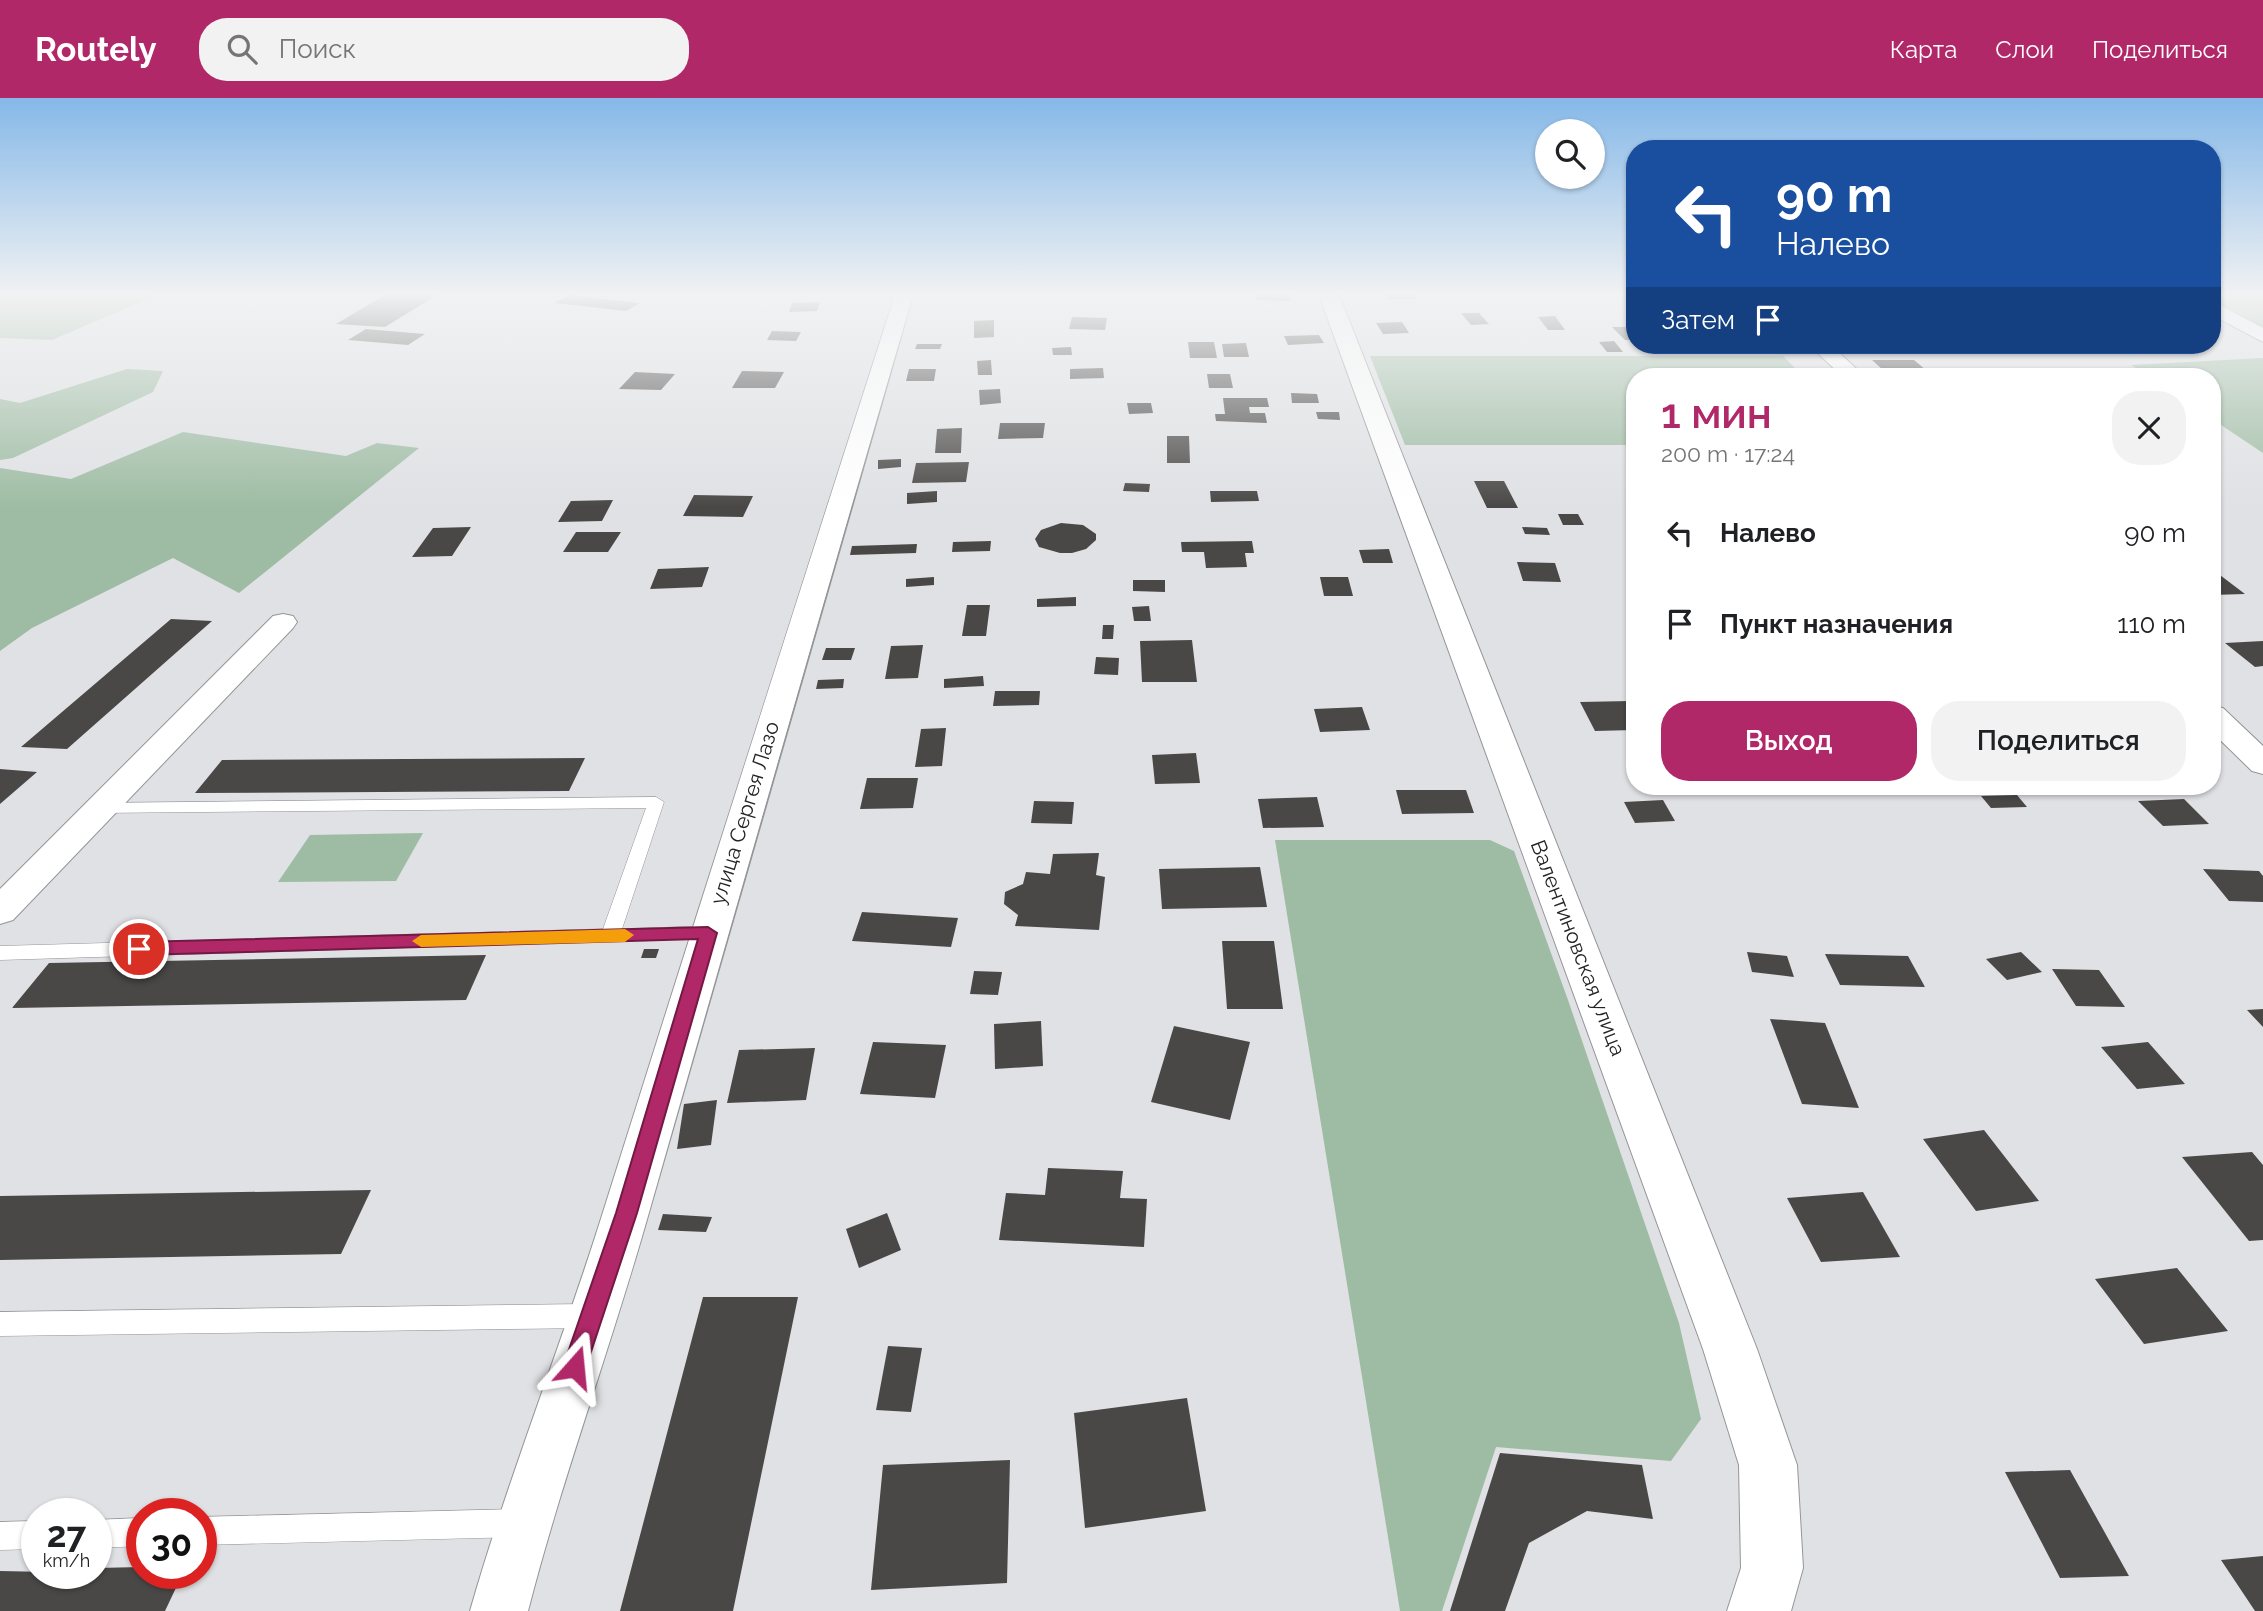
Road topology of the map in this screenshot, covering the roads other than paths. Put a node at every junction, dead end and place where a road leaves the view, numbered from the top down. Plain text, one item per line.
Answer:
1 (882, 366) edge
2 (1356, 366) edge
3 (283, 622) dead end
4 (2221, 724) edge
5 (2263, 764) edge
6 (100, 809) junction
7 (0, 911) edge
8 (708, 933) junction
9 (610, 936) junction
10 (0, 953) edge
11 (592, 1316) junction
12 (0, 1324) edge
13 (523, 1522) junction
14 (217, 1531) edge
15 (21, 1535) edge
16 (0, 1536) edge
17 (499, 1611) edge
18 (1759, 1611) edge

1 - 8 street, улица Сергея Лазо
2 - 18 main road, Валентиновская улица
3 - 6 street
4 - 5 street
6 - 7 street
6 - 9 lane
8 - 9 lane
8 - 11 street, улица Сергея Лазо
9 - 10 lane
11 - 12 lane
11 - 13 street, улица Сергея Лазо
13 - 14 lane
13 - 17 street, улица Сергея Лазо
15 - 16 lane

